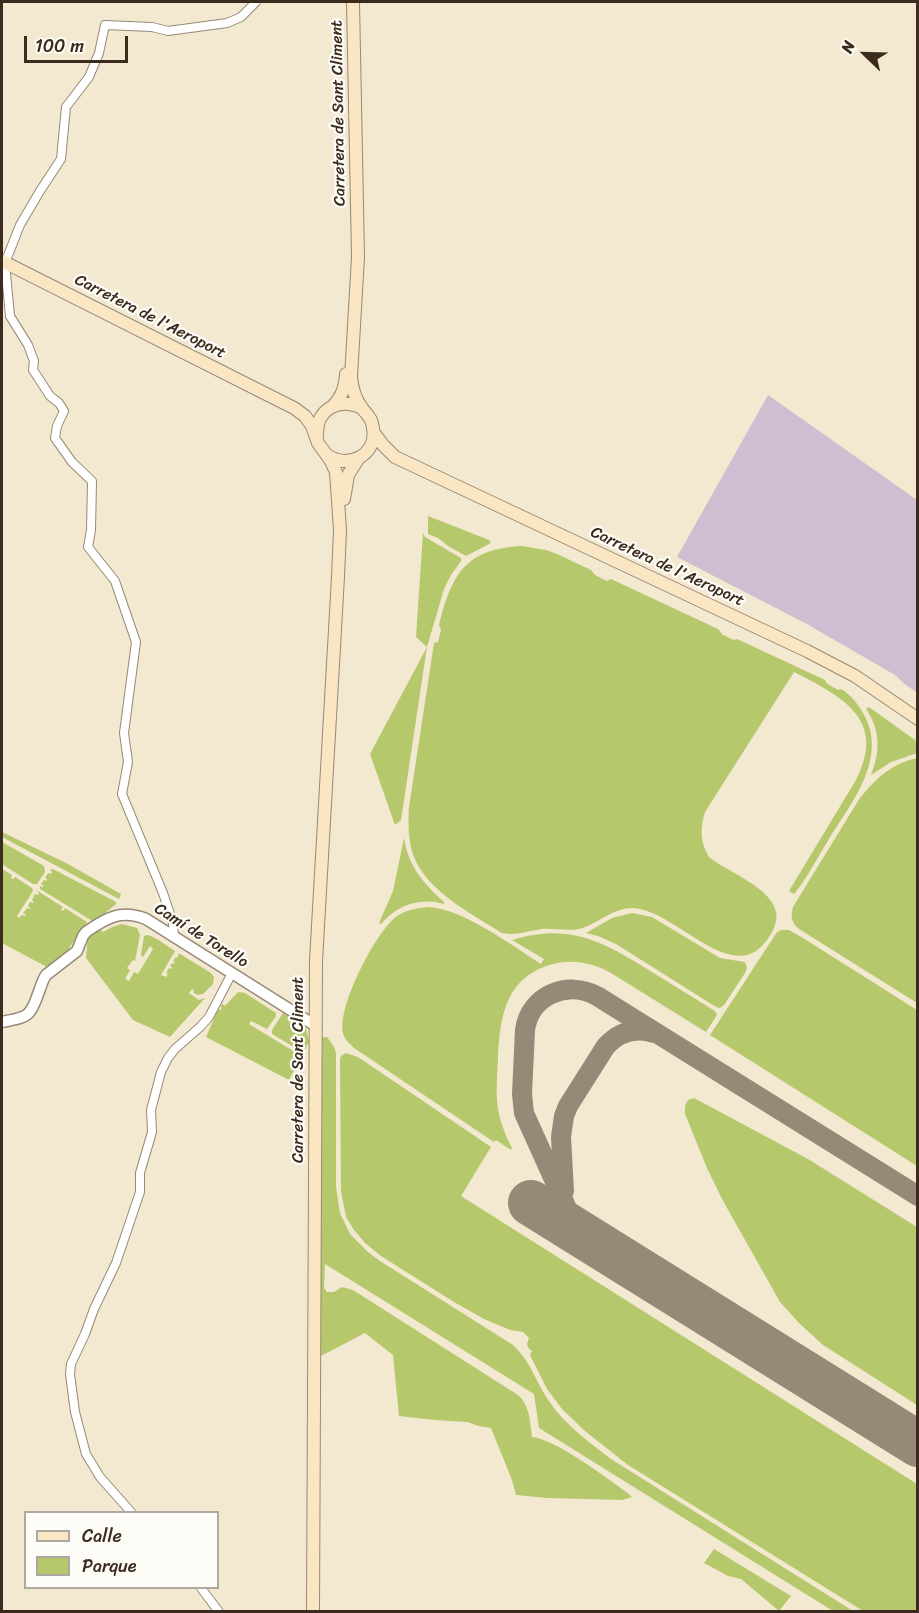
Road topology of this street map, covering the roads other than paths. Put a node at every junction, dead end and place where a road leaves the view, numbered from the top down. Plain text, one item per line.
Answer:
1 (256, 2) edge
2 (353, 2) edge
3 (357, 230) junction
4 (3, 262) edge
5 (285, 402) junction
6 (330, 408) junction
7 (362, 408) junction
8 (374, 433) junction
9 (317, 436) junction
10 (326, 454) junction
11 (395, 456) junction
12 (360, 457) junction
13 (340, 530) junction
14 (918, 719) edge
15 (174, 936) junction
16 (232, 973) junction
17 (2, 1022) edge
18 (316, 1026) junction
19 (129, 1511) edge
20 (202, 1589) edge
21 (219, 1611) edge
22 (313, 1611) edge

1 - 4 street
2 - 3 main road, Carretera de Sant Climent
3 - 6 main road
3 - 7 main road
4 - 5 main road, Carretera de l'Aeroport
4 - 15 street
5 - 6 main road
5 - 9 main road
6 - 7 main road
6 - 9 main road
7 - 8 main road
8 - 11 main road, Carretera de l'Aeroport
8 - 12 main road
9 - 10 main road
10 - 12 main road
10 - 13 main road
11 - 12 main road, Carretera de l'Aeroport
11 - 14 main road, Carretera de l'Aeroport
12 - 13 main road
13 - 18 main road, Carretera de Sant Climent
15 - 16 street, Camí de Torello
15 - 17 street, Camí de Torello
16 - 18 street, Camí de Torello
16 - 19 street
18 - 22 main road, Carretera de Sant Climent
20 - 21 street

